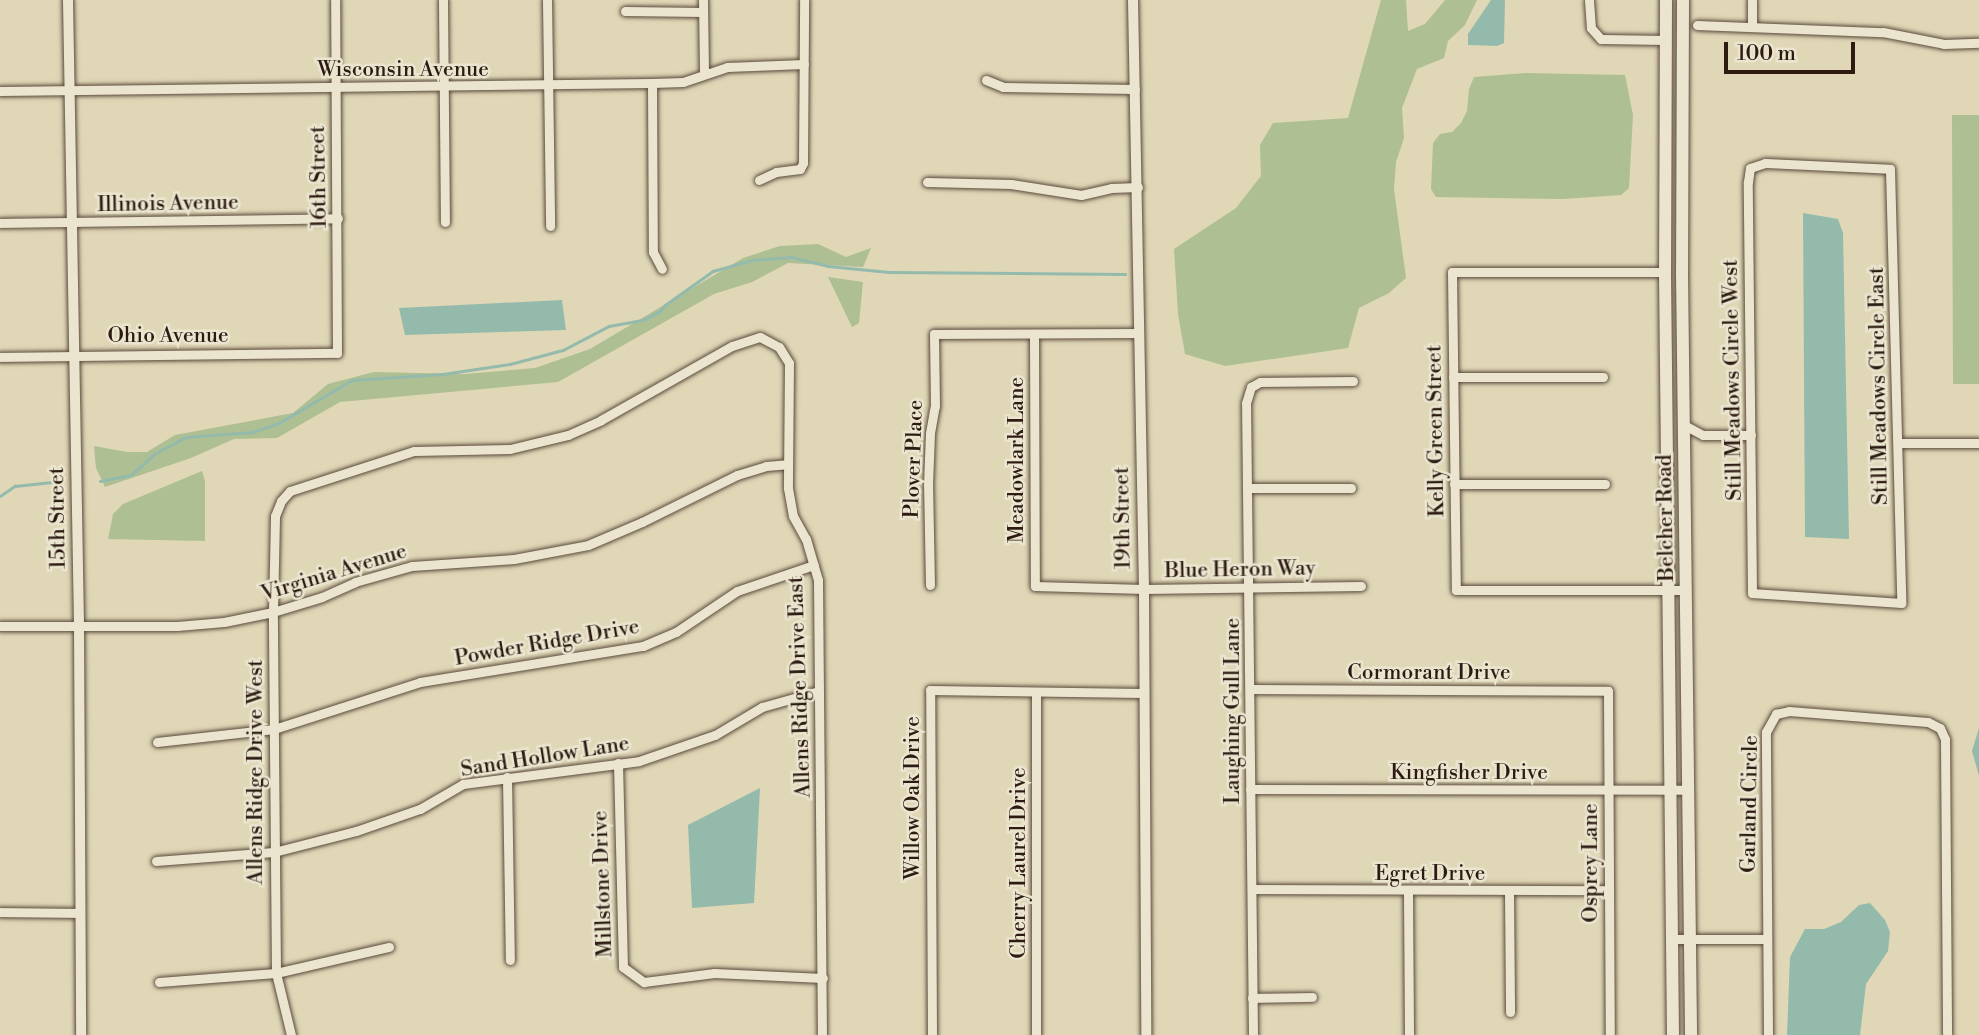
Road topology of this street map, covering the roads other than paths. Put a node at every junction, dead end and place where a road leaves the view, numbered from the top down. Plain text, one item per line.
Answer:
1 (68, 0) edge
2 (335, 0) edge
3 (443, 0) edge
4 (547, 0) edge
5 (703, 0) edge
6 (804, 0) edge
7 (1133, 0) edge
8 (1589, 0) edge
9 (1666, 0) edge
10 (1683, 0) edge
11 (1752, 0) edge
12 (625, 11) dead end
13 (703, 12) junction
14 (1698, 25) dead end
15 (1752, 27) junction
16 (1666, 40) junction
17 (1979, 43) edge
18 (804, 64) junction
19 (704, 74) junction
20 (986, 80) dead end
21 (652, 83) junction
22 (444, 87) junction
23 (547, 87) junction
24 (335, 88) junction
25 (1135, 89) junction
26 (70, 90) junction
27 (0, 91) edge
28 (1891, 169) joint
29 (760, 180) dead end
30 (928, 182) dead end
31 (1138, 187) junction
32 (338, 218) junction
33 (445, 222) dead end
34 (0, 223) edge
35 (71, 223) junction
36 (550, 226) dead end
37 (662, 269) dead end
38 (1665, 272) junction
39 (1138, 333) junction
40 (1034, 334) junction
41 (337, 353) joint
42 (75, 354) junction
43 (0, 356) edge
44 (1453, 377) junction
45 (1603, 377) dead end
46 (1353, 381) dead end
47 (1684, 425) junction
48 (1751, 435) junction
49 (1898, 443) junction
50 (1979, 443) edge
51 (787, 464) junction
52 (1454, 484) junction
53 (1605, 484) dead end
54 (1247, 488) junction
55 (1351, 488) dead end
56 (277, 506) joint
57 (814, 565) junction
58 (929, 585) dead end
59 (1035, 586) joint
60 (1361, 586) dead end
61 (1250, 588) junction
62 (1144, 589) junction
63 (1669, 590) junction
64 (1686, 590) junction
65 (1901, 603) joint
66 (273, 612) junction
67 (0, 626) edge
68 (79, 626) junction
69 (1250, 690) junction
70 (819, 691) junction
71 (1608, 691) joint
72 (1036, 692) junction
73 (1142, 693) junction
74 (274, 729) junction
75 (157, 742) dead end
76 (618, 763) junction
77 (507, 777) junction
78 (1250, 789) junction
79 (1609, 790) junction
80 (1671, 790) junction
81 (1688, 790) junction
82 (274, 852) junction
83 (156, 861) dead end
84 (1252, 889) junction
85 (1608, 890) junction
86 (1408, 892) junction
87 (1509, 892) junction
88 (0, 912) edge
89 (80, 913) junction
90 (1672, 939) junction
91 (1689, 939) junction
92 (1766, 939) junction
93 (389, 947) dead end
94 (510, 960) dead end
95 (276, 973) junction
96 (823, 978) junction
97 (159, 982) dead end
98 (1312, 997) dead end
99 (1252, 998) junction
100 (1510, 1012) dead end
101 (81, 1035) edge
102 (291, 1035) edge
103 (822, 1035) edge
104 (932, 1035) edge
105 (1036, 1035) edge
106 (1146, 1035) edge
107 (1253, 1035) edge
108 (1409, 1035) edge
109 (1610, 1035) edge
110 (1673, 1035) edge
111 (1691, 1035) edge
112 (1768, 1035) edge
113 (1947, 1035) edge

1 - 26 street, 15th Street
2 - 24 street, 16th Street
3 - 22 street
4 - 23 street
5 - 13 street
6 - 18 street
7 - 25 street, 19th Street
8 - 16 street
9 - 16 main road, Belcher Road
10 - 47 main road, Belcher Road
11 - 15 street
12 - 13 street
13 - 19 street
14 - 15 street
15 - 17 street
16 - 38 main road, Belcher Road
18 - 19 street, Wisconsin Avenue
18 - 29 street
19 - 21 street, Wisconsin Avenue
20 - 25 street
21 - 23 street, Wisconsin Avenue
21 - 37 street
22 - 23 street, Wisconsin Avenue
22 - 24 street, Wisconsin Avenue
22 - 33 street
23 - 36 street
24 - 26 street, Wisconsin Avenue
24 - 32 street, 16th Street
25 - 31 street, 19th Street
26 - 27 street, Wisconsin Avenue
26 - 35 street, 15th Street
28 - 48 street, Still Meadows Circle West
28 - 49 street, Still Meadows Circle East
30 - 31 street
31 - 39 street, 19th Street
32 - 35 street, Illinois Avenue
32 - 41 street, 16th Street
34 - 35 street, Illinois Avenue
35 - 42 street, 15th Street
38 - 44 street, Kelly Green Street
38 - 63 main road, Belcher Road
39 - 40 street
39 - 62 street, 19th Street
40 - 58 street, Plover Place
40 - 59 street, Meadowlark Lane
41 - 42 street, Ohio Avenue
42 - 43 street, Ohio Avenue
42 - 68 street, 15th Street
44 - 45 street
44 - 52 street, Kelly Green Street
46 - 54 street, Laughing Gull Lane
47 - 48 street
47 - 64 main road, Belcher Road
48 - 65 street, Still Meadows Circle West
49 - 50 street
49 - 65 street, Still Meadows Circle East
51 - 56 street, Allens Ridge Drive East
51 - 57 street, Allens Ridge Drive East
51 - 66 street, Virginia Avenue
52 - 53 street
52 - 63 street, Kelly Green Street
54 - 55 street
54 - 61 street, Laughing Gull Lane
56 - 66 street, Allens Ridge Drive West
57 - 70 street, Allens Ridge Drive East
57 - 74 street, Powder Ridge Drive
59 - 62 street, Blue Heron Way
60 - 61 street, Blue Heron Way
61 - 62 street, Blue Heron Way
61 - 69 street, Laughing Gull Lane
62 - 73 street, 19th Street
63 - 64 street
63 - 80 main road, Belcher Road
64 - 81 main road, Belcher Road
66 - 68 street, Virginia Avenue
66 - 74 street, Allens Ridge Drive West
67 - 68 street, Virginia Avenue
68 - 89 street, 15th Street
69 - 71 street, Cormorant Drive
69 - 78 street, Laughing Gull Lane
70 - 76 street, Sand Hollow Lane
70 - 96 street, Allens Ridge Drive East
71 - 79 street, Osprey Lane
72 - 73 street, Willow Oak Drive
72 - 104 street, Willow Oak Drive
72 - 105 street, Cherry Laurel Drive
73 - 106 street, 19th Street
74 - 75 street, Powder Ridge Drive
74 - 82 street, Allens Ridge Drive West
76 - 77 street, Sand Hollow Lane
76 - 96 street, Millstone Drive
77 - 82 street, Sand Hollow Lane
77 - 94 street
78 - 79 street, Kingfisher Drive
78 - 84 street, Laughing Gull Lane
79 - 80 street, Kingfisher Drive
79 - 85 street, Osprey Lane
80 - 81 street, Kingfisher Drive
80 - 90 main road, Belcher Road
81 - 91 main road, Belcher Road
82 - 83 street, Sand Hollow Lane
82 - 95 street, Allens Ridge Drive West
84 - 86 street, Egret Drive
84 - 99 street, Laughing Gull Lane
85 - 87 street, Egret Drive
85 - 109 street, Osprey Lane
86 - 87 street, Egret Drive
86 - 108 street
87 - 100 street
88 - 89 street
89 - 101 street, 15th Street
90 - 91 street
90 - 110 main road, Belcher Road
91 - 92 street
91 - 111 main road, Belcher Road
92 - 112 street, Garland Circle
92 - 113 street, Garland Circle
93 - 95 street
95 - 97 street
95 - 102 street, Allens Ridge Drive West
96 - 103 street, Allens Ridge Drive East
98 - 99 street
99 - 107 street, Laughing Gull Lane

